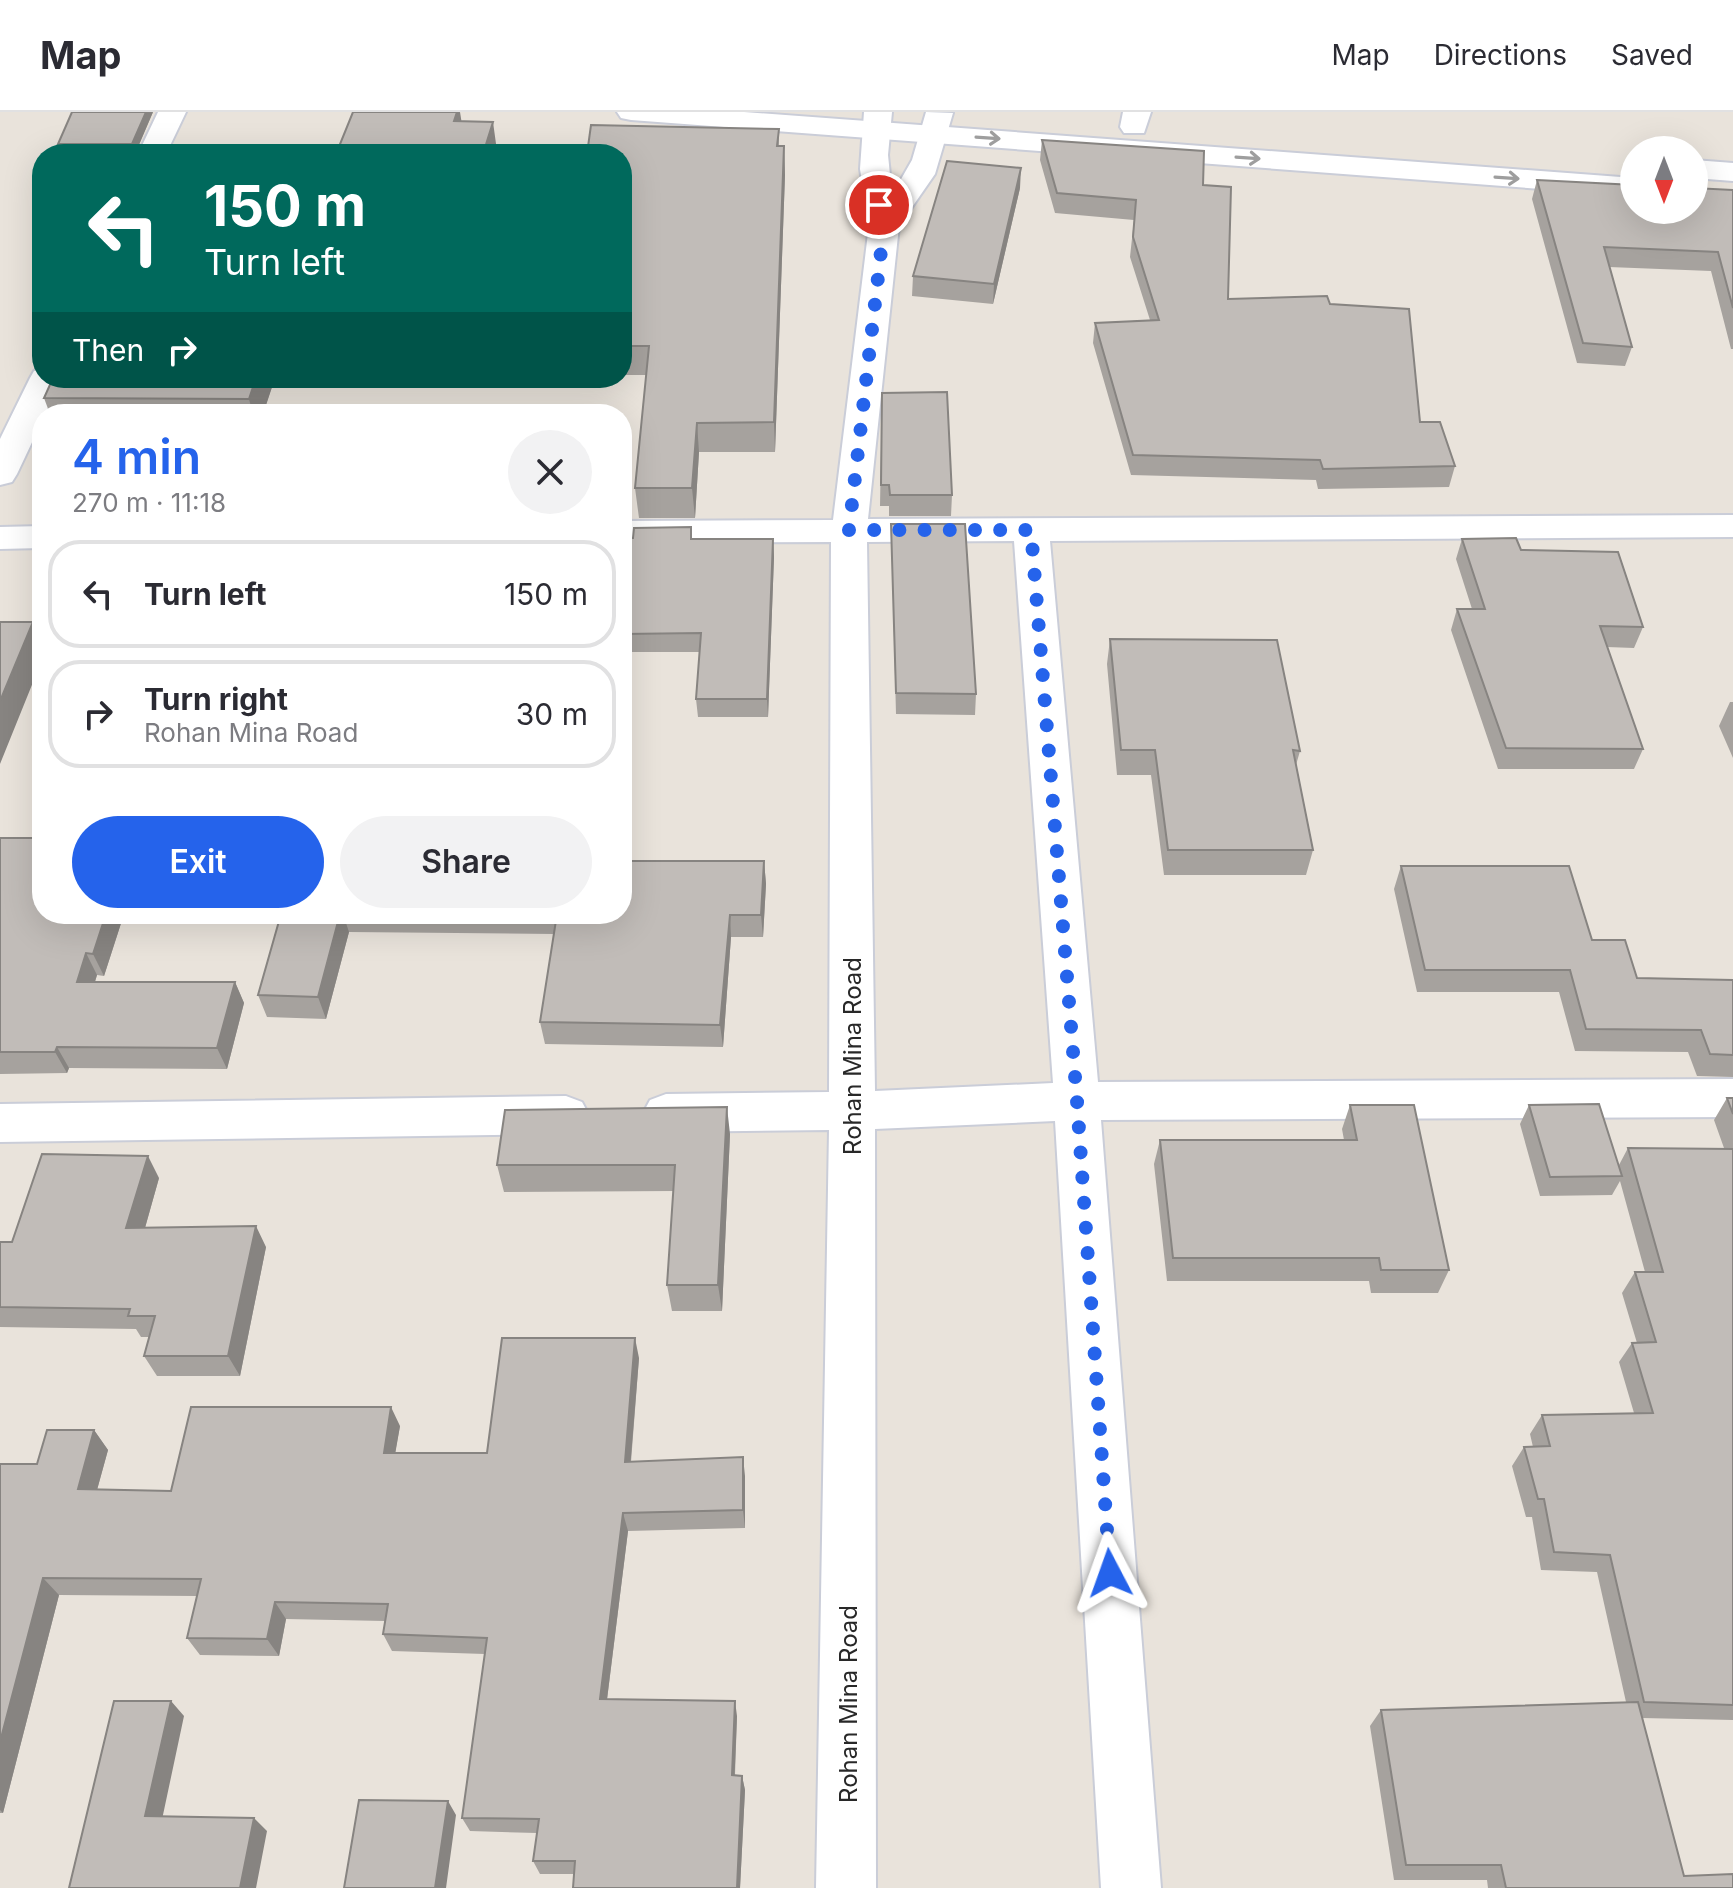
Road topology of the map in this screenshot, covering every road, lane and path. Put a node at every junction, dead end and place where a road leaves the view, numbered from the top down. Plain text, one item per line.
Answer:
1 (172, 112) edge
2 (631, 112) edge
3 (935, 120) edge
4 (1135, 120) edge
5 (876, 121) edge
6 (157, 144) edge
7 (1620, 163) edge
8 (1708, 170) edge
9 (1733, 172) edge
10 (1620, 186) edge
11 (1708, 193) edge
12 (1733, 195) edge
13 (884, 225) junction
14 (32, 407) edge
15 (0, 474) edge
16 (1733, 526) edge
17 (849, 530) junction
18 (1031, 530) junction
19 (632, 532) edge
20 (32, 537) edge
21 (0, 538) edge
22 (1733, 1098) edge
23 (1077, 1101) junction
24 (852, 1111) junction
25 (0, 1123) edge
26 (846, 1888) edge
27 (1131, 1888) edge

1 - 6 street
2 - 5 street
3 - 4 street
3 - 5 street
3 -> 10 street
3 - 13 street
4 - 7 street
5 - 13 street, Rohan Mina Road
8 - 9 street
11 - 12 street
13 - 17 street, Rohan Mina Road
14 - 15 street
16 - 18 street
17 - 18 street
17 - 19 street
17 - 24 street, Rohan Mina Road
18 - 23 street
20 - 21 street
22 - 23 street
23 - 24 street
23 - 27 street
24 - 25 street
24 - 26 street, Rohan Mina Road

